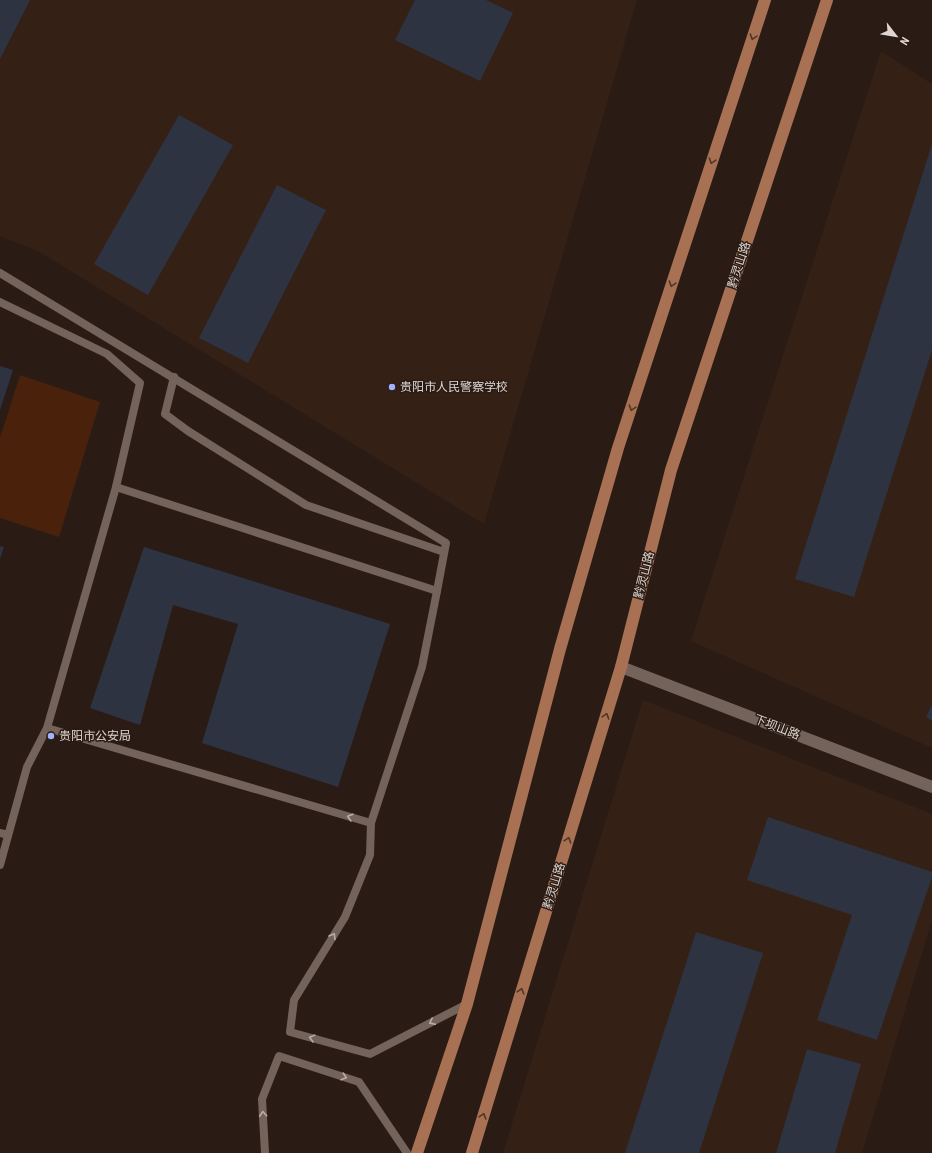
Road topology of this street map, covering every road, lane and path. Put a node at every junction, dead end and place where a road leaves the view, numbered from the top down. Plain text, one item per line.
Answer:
1 (765, 0) edge
2 (827, 0) edge
3 (0, 273) edge
4 (0, 302) edge
5 (174, 377) junction
6 (116, 486) junction
7 (444, 552) junction
8 (437, 591) junction
9 (621, 668) junction
10 (47, 728) junction
11 (932, 787) edge
12 (371, 823) junction
13 (4, 834) edge
14 (0, 865) edge
15 (467, 1004) junction
16 (265, 1153) edge
17 (407, 1153) edge
18 (417, 1153) edge
19 (472, 1153) edge

1 -> 15 main road
2 - 9 main road, 黔灵山路
3 - 5 lane
4 - 6 lane
5 - 7 lane
5 - 7 lane
6 - 8 lane
6 - 10 lane
7 - 8 lane
8 - 12 lane
9 - 11 street, 下坝山路
19 -> 9 main road, 黔灵山路
12 -> 10 lane
10 - 13 lane
15 -> 12 lane
13 - 14 lane
15 - 18 main road
16 -> 17 lane

